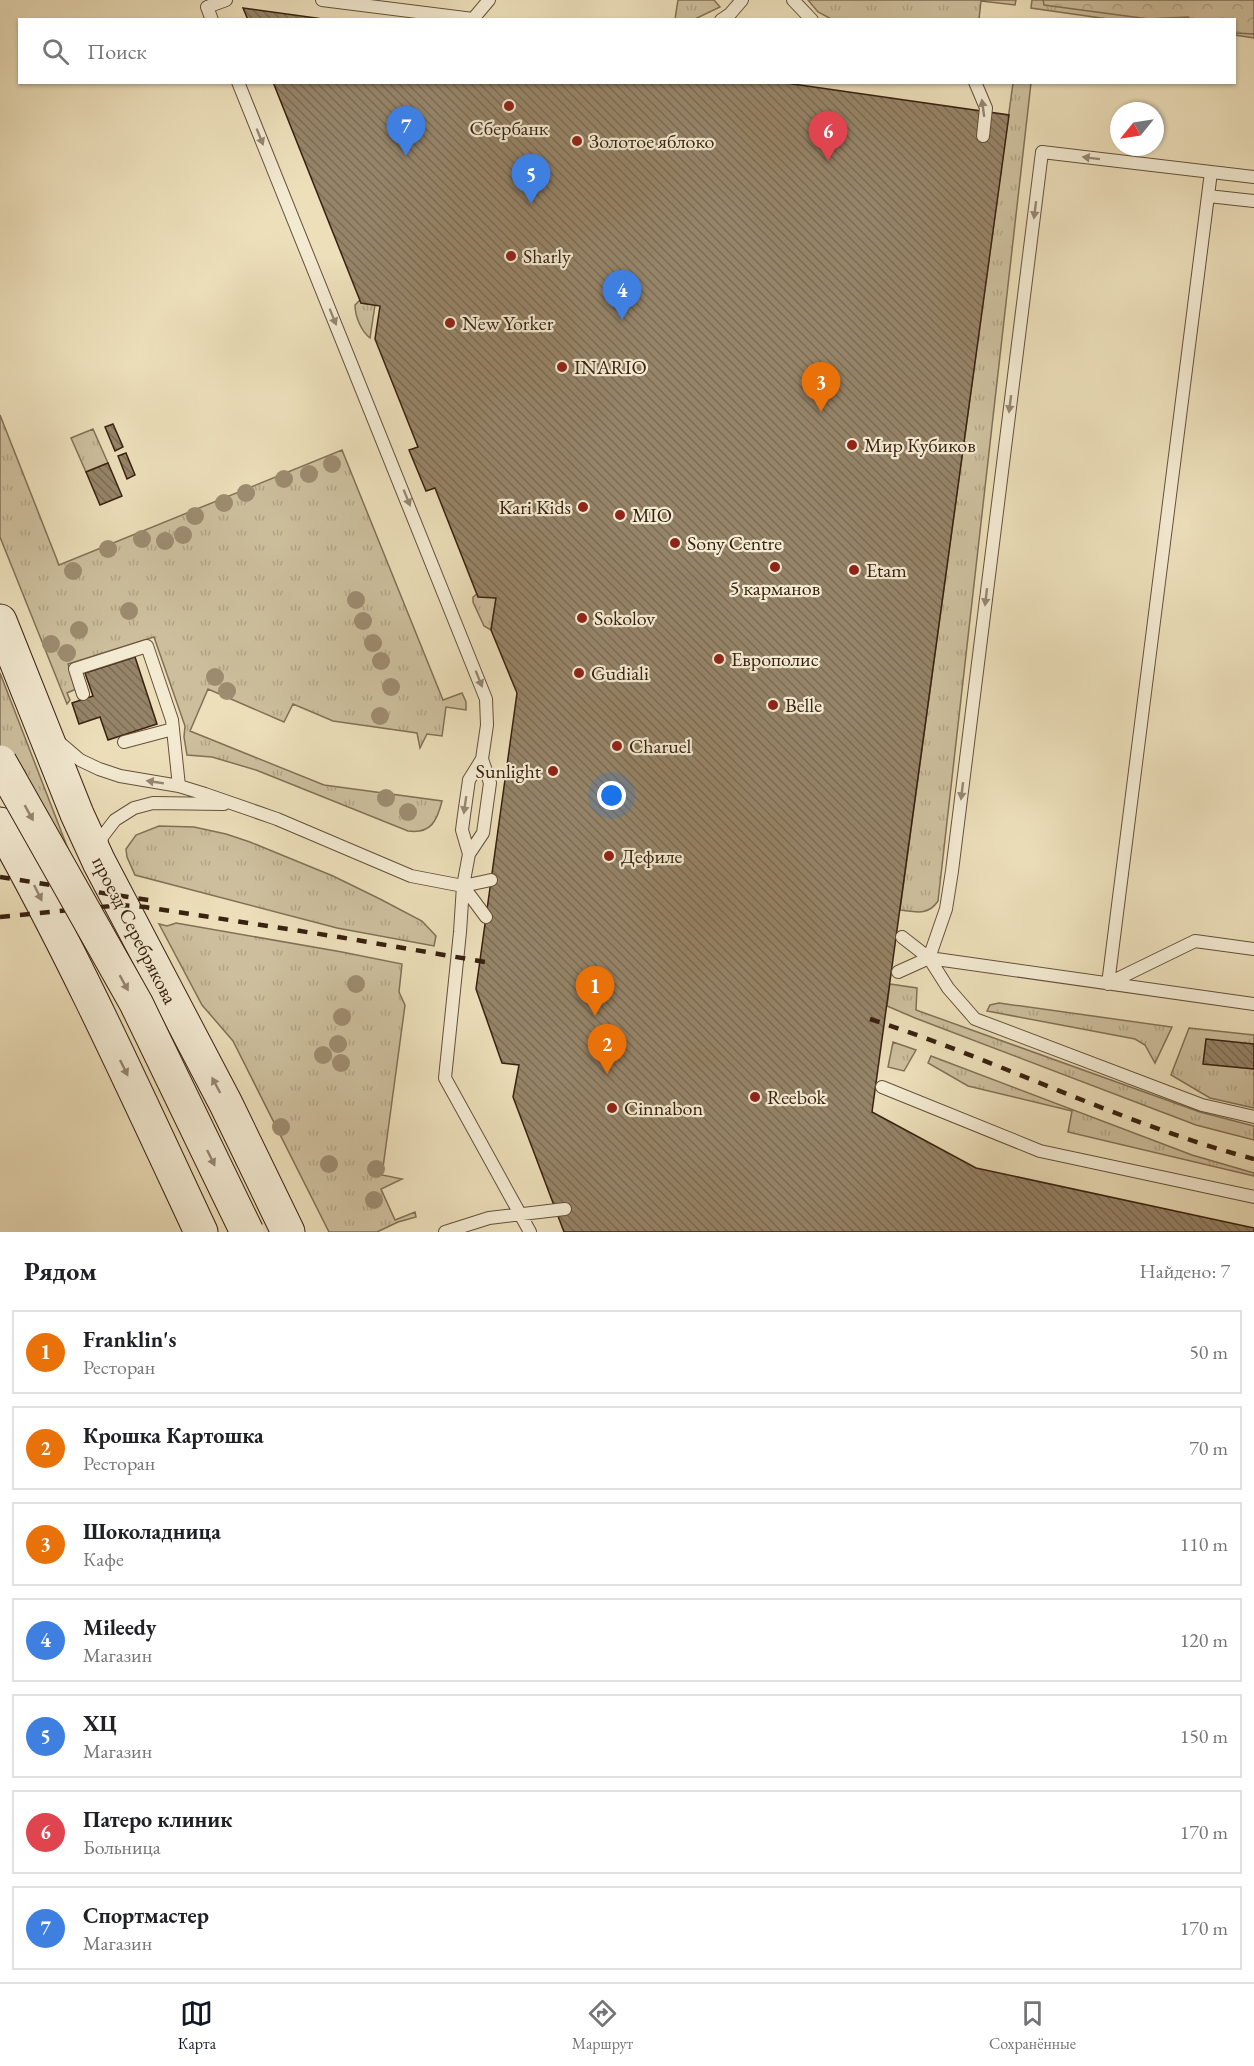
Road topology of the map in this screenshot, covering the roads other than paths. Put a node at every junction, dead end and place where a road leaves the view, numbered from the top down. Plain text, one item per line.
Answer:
1 (226, 0) edge
2 (322, 0) edge
3 (489, 0) edge
4 (742, 0) edge
5 (793, 0) edge
6 (211, 18) edge
7 (465, 18) edge
8 (474, 18) edge
9 (724, 18) edge
10 (810, 18) edge
11 (239, 84) edge
12 (976, 84) edge
13 (983, 136) dead end
14 (1211, 172) junction
15 (1254, 177) edge
16 (1208, 196) junction
17 (1254, 201) edge
18 (0, 621) edge
19 (83, 694) dead end
20 (38, 715) junction
21 (173, 729) junction
22 (124, 742) dead end
23 (482, 759) junction
24 (0, 762) edge
25 (179, 786) junction
26 (231, 804) junction
27 (0, 824) edge
28 (469, 854) junction
29 (99, 862) junction
30 (491, 880) dead end
31 (463, 886) junction
32 (486, 917) dead end
33 (902, 937) dead end
34 (1254, 949) edge
35 (929, 958) junction
36 (898, 972) dead end
37 (1108, 984) junction
38 (1254, 1004) edge
39 (882, 1087) dead end
40 (1254, 1118) edge
41 (1254, 1197) edge
42 (565, 1209) dead end
43 (521, 1213) junction
44 (201, 1232) edge
45 (248, 1232) edge
46 (288, 1232) edge
47 (445, 1232) edge
48 (530, 1232) edge

1 - 6 lane
2 - 7 lane
3 - 8 lane
4 - 9 lane
5 - 10 lane
11 -> 23 lane
13 -> 12 lane
14 - 15 lane
14 - 16 lane
14 -> 35 lane
16 - 17 lane
16 - 37 lane
18 - 20 main road, проезд Серебрякова
19 - 21 lane
25 -> 20 lane
20 - 29 main road, проезд Серебрякова
21 - 22 lane
21 - 25 lane
23 -> 28 lane
23 - 28 lane
24 -> 45 main road, bridge
25 - 26 lane
26 - 29 lane
26 - 31 lane
27 -> 44 main road
28 - 31 lane
46 -> 29 main road, проезд Серебрякова
30 - 31 lane
31 - 32 lane
31 - 43 lane
33 - 35 lane
34 - 37 lane
35 - 36 lane
35 - 37 lane
35 - 40 lane
37 - 38 lane
39 - 41 lane
42 - 43 lane
43 - 47 lane
43 - 48 lane

